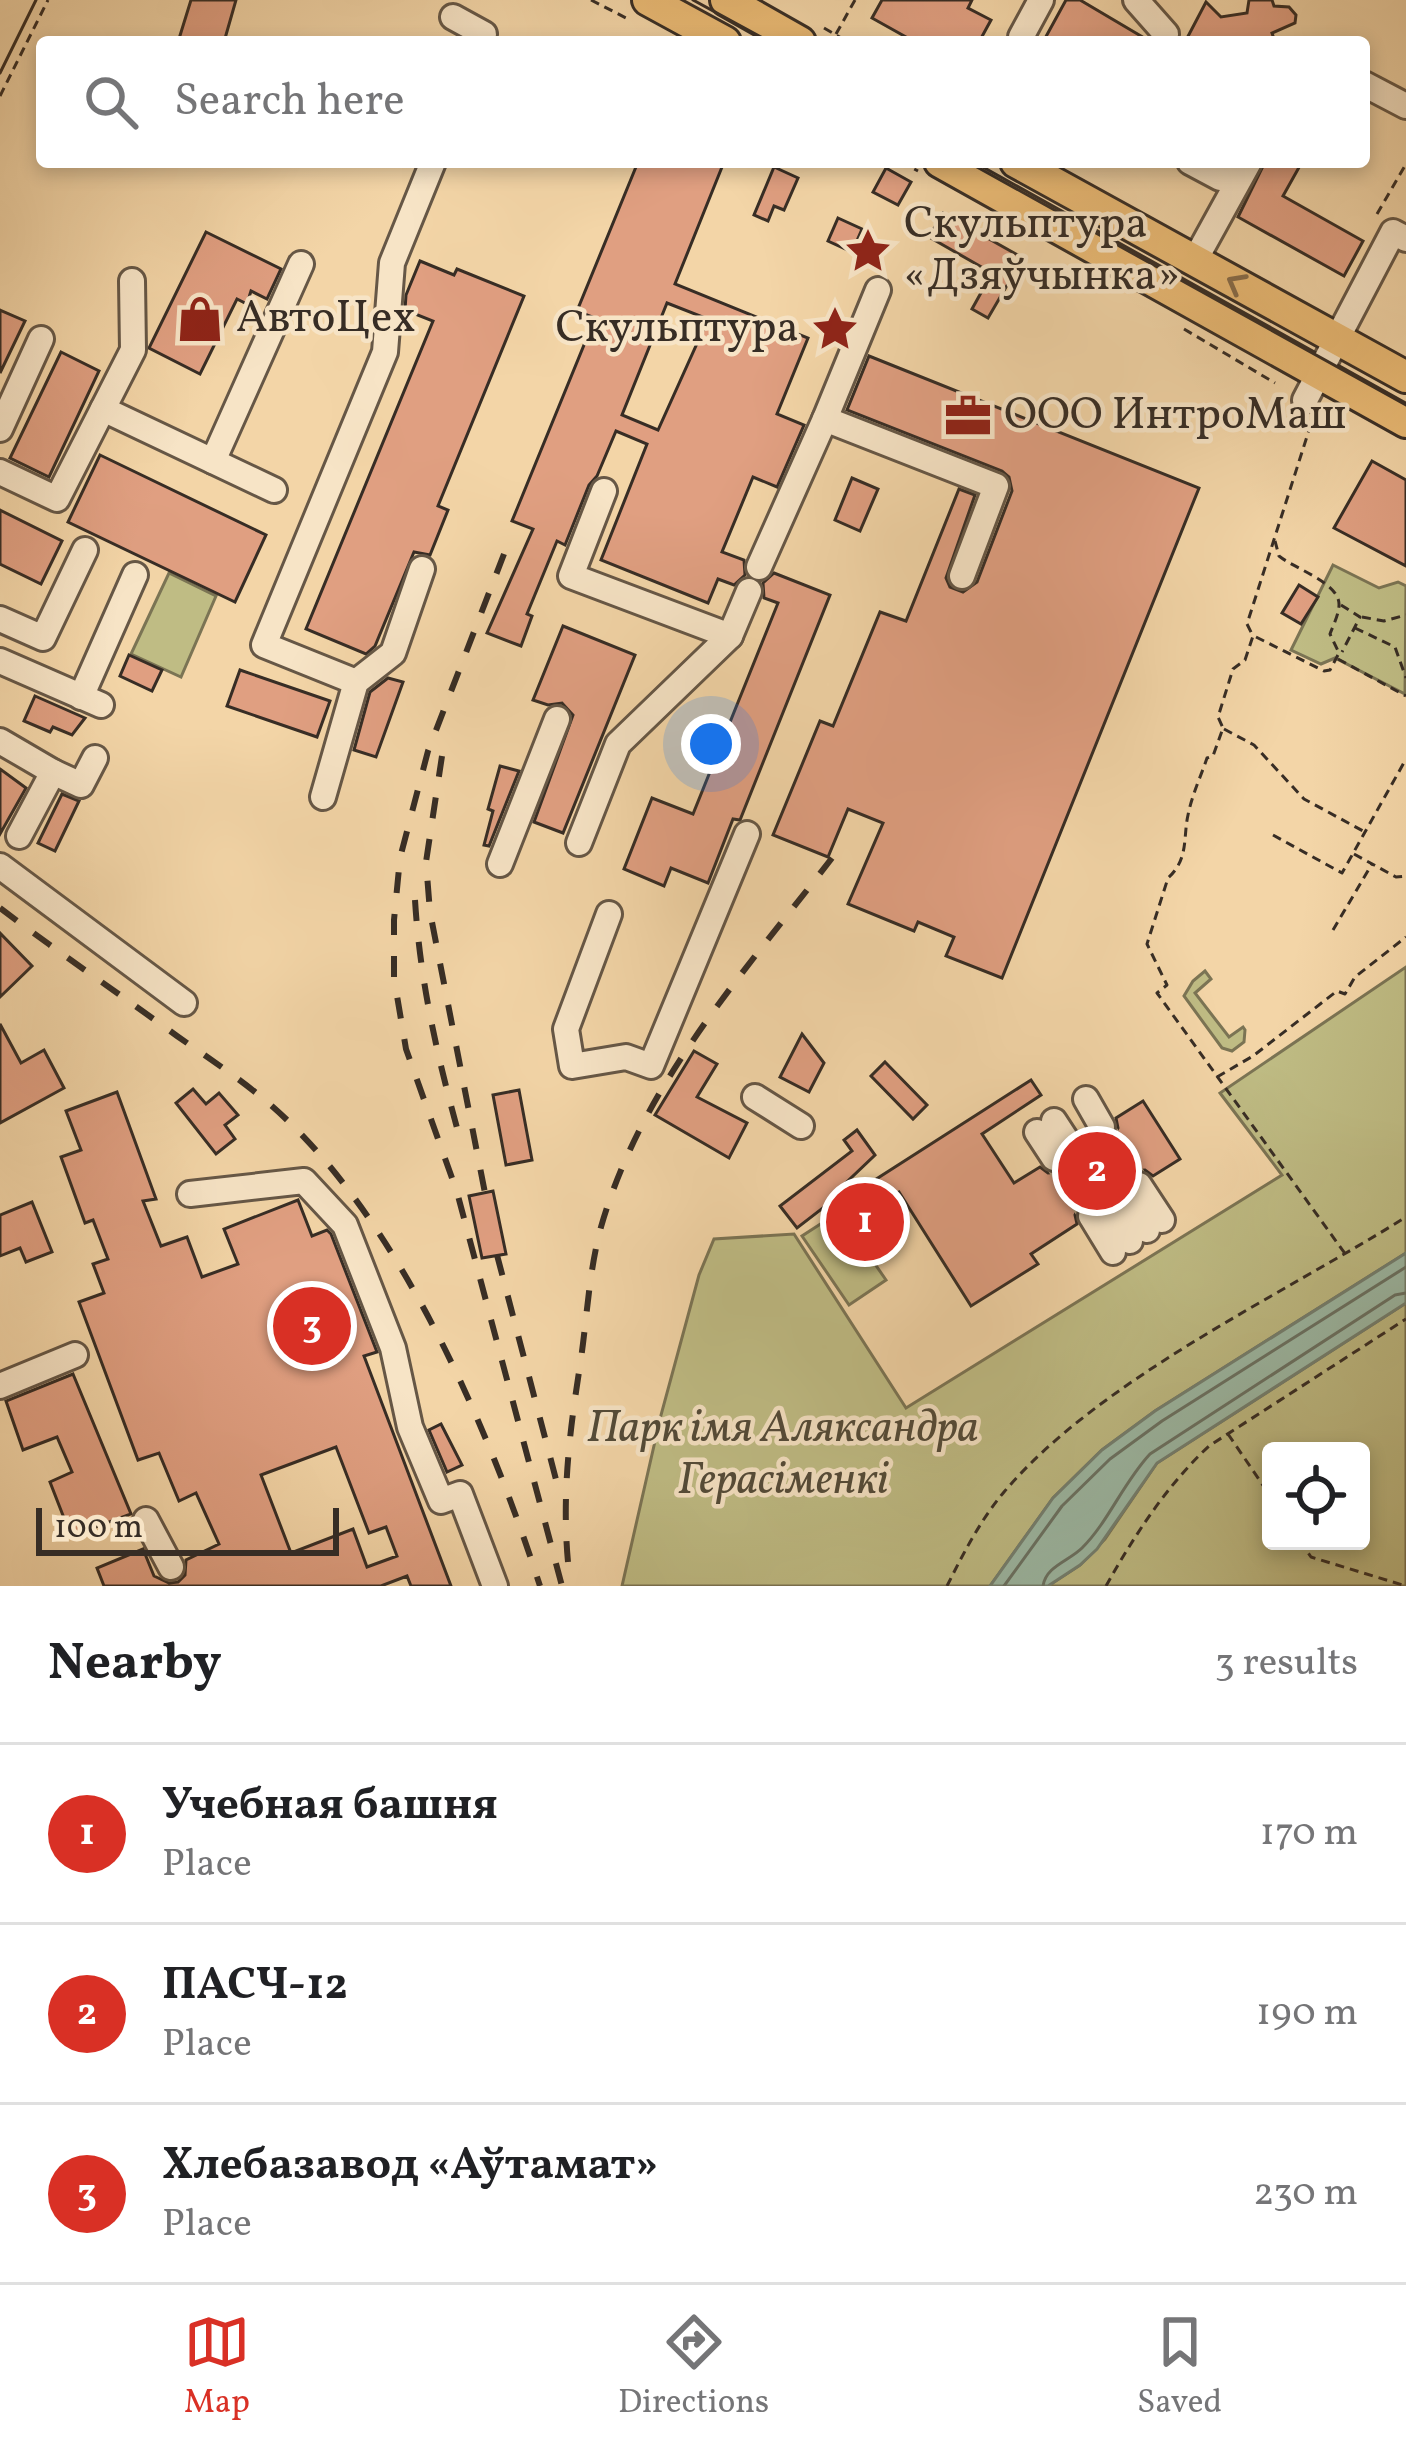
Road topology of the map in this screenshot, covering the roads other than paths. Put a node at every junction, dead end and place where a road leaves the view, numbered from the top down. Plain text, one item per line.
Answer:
1 (648, 0) edge
2 (1041, 0) edge
3 (1136, 0) edge
4 (742, 4) edge
5 (453, 17) dead end
6 (1166, 34) dead end
7 (483, 36) edge
8 (716, 36) edge
9 (729, 36) edge
10 (812, 36) edge
11 (1022, 36) edge
12 (1370, 88) edge
13 (1406, 106) edge
14 (431, 168) edge
15 (949, 168) edge
16 (1027, 168) edge
17 (1201, 168) edge
18 (1225, 168) edge
19 (1246, 168) edge
20 (1406, 239) edge
21 (1195, 260) junction
22 (301, 264) dead end
23 (132, 281) dead end
24 (878, 290) dead end
25 (41, 339) dead end
26 (1338, 339) junction
27 (1406, 377) edge
28 (1312, 398) junction
29 (103, 409) junction
30 (825, 419) junction
31 (1406, 422) edge
32 (0, 429) edge
33 (213, 461) junction
34 (0, 472) edge
35 (274, 490) dead end
36 (604, 491) dead end
37 (85, 550) dead end
38 (759, 567) dead end
39 (422, 569) dead end
40 (135, 575) dead end
41 (962, 576) dead end
42 (748, 591) dead end
43 (0, 619) edge
44 (730, 636) junction
45 (0, 661) edge
46 (356, 682) junction
47 (557, 718) dead end
48 (0, 741) edge
49 (95, 758) dead end
50 (53, 772) junction
51 (323, 797) dead end
52 (747, 834) dead end
53 (19, 836) dead end
54 (579, 843) dead end
55 (500, 864) dead end
56 (0, 866) edge
57 (609, 914) dead end
58 (184, 1003) dead end
59 (754, 1097) dead end
60 (1086, 1099) dead end
61 (801, 1126) dead end
62 (1046, 1127) dead end
63 (1102, 1127) tunnel mouth
64 (1062, 1152) tunnel mouth
65 (190, 1194) dead end
66 (1138, 1236) joint
67 (75, 1355) dead end
68 (0, 1386) edge
69 (146, 1520) dead end
70 (171, 1568) dead end
71 (494, 1586) edge

1 - 8 main road
2 - 11 lane
3 - 6 lane
4 - 9 lane
4 - 10 main road
5 - 7 lane
12 - 13 lane
14 - 46 lane
15 - 28 main road
16 - 21 main road
17 - 18 lane
19 - 21 lane
20 - 26 lane
26 -> 21 main road
22 - 33 lane
23 - 29 lane
24 - 30 lane
25 - 32 lane
26 - 27 main road
26 - 28 lane
28 - 31 main road
29 - 33 lane
29 - 34 lane
30 - 38 lane
30 - 41 lane
33 - 35 lane
36 - 44 lane
37 - 43 lane
39 - 46 lane
40 - 45 lane
42 - 44 lane
44 - 54 lane
46 - 51 lane
47 - 55 lane
48 - 50 lane
49 - 50 lane
50 - 53 lane
52 - 57 lane
56 - 58 lane
59 - 61 lane
60 - 63 lane
62 - 64 lane
65 - 71 lane
66 - 66 lane
67 - 68 lane
69 - 70 lane

